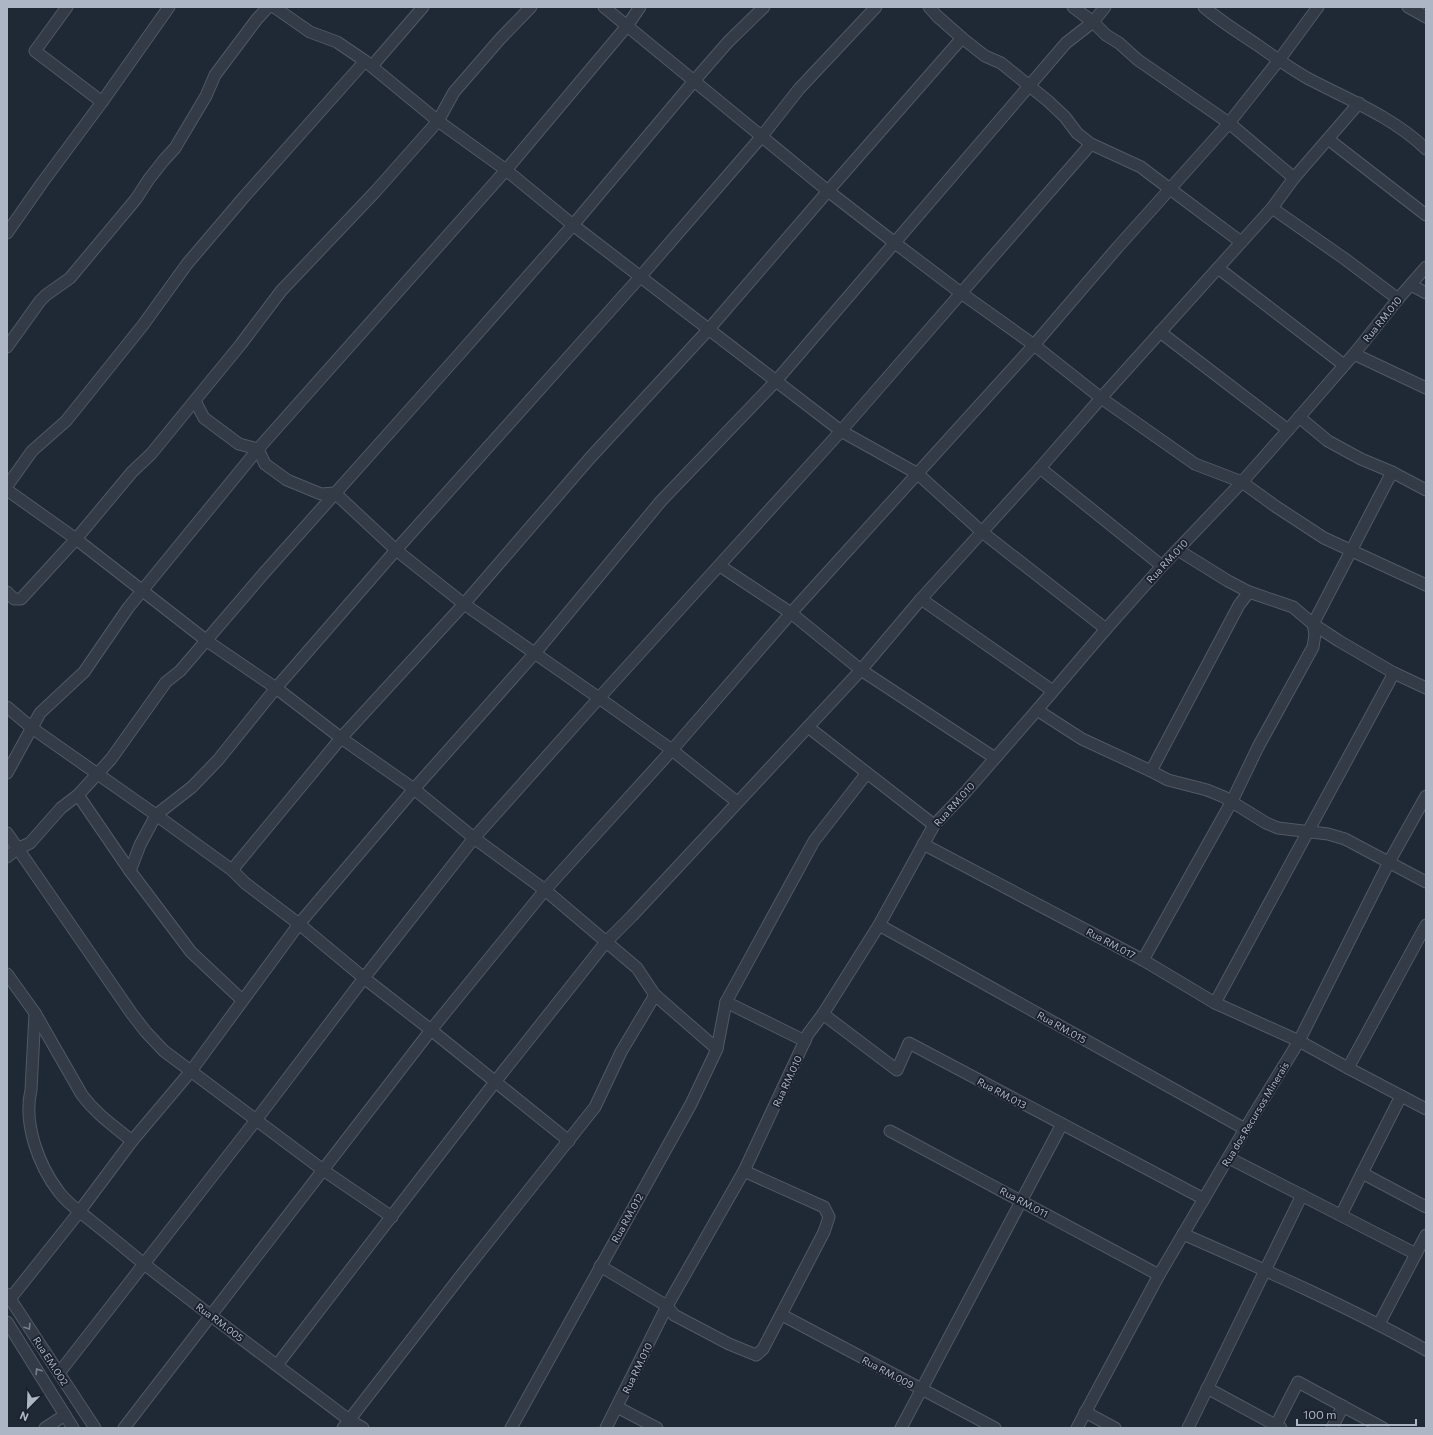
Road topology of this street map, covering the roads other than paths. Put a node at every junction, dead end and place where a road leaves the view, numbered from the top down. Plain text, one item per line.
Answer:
1 (67, 7) edge
2 (169, 7) edge
3 (268, 7) edge
4 (274, 7) edge
5 (423, 7) edge
6 (531, 7) edge
7 (604, 7) edge
8 (640, 7) edge
9 (764, 7) edge
10 (876, 7) edge
11 (929, 7) edge
12 (1073, 7) edge
13 (1105, 7) edge
14 (1204, 7) edge
15 (1318, 7) edge
16 (1408, 7) edge
17 (1426, 17) edge
18 (1093, 22) junction
19 (627, 26) junction
20 (962, 38) junction
21 (1279, 60) junction
22 (369, 64) junction
23 (694, 81) junction
24 (1030, 86) junction
25 (102, 102) junction
26 (1359, 103) junction
27 (438, 121) junction
28 (1229, 123) junction
29 (762, 136) junction
30 (1328, 139) junction
31 (1091, 144) junction
32 (1426, 149) edge
33 (506, 170) junction
34 (1294, 178) junction
35 (1170, 189) junction
36 (828, 190) junction
37 (1272, 208) junction
38 (1426, 215) edge
39 (573, 225) junction
40 (7, 233) edge
41 (1241, 242) junction
42 (895, 243) junction
43 (1426, 267) edge
44 (1218, 268) junction
45 (640, 276) junction
46 (1411, 285) junction
47 (961, 293) junction
48 (1426, 293) edge
49 (1398, 299) junction
50 (709, 329) junction
51 (1160, 332) junction
52 (1034, 345) junction
53 (7, 347) edge
54 (1354, 354) junction
55 (1344, 365) junction
56 (776, 381) junction
57 (1426, 388) edge
58 (1101, 398) junction
59 (195, 401) junction
60 (1299, 417) junction
61 (1288, 430) junction
62 (841, 431) junction
63 (258, 449) junction
64 (1040, 468) junction
65 (1392, 472) junction
66 (918, 474) junction
67 (1242, 482) junction
68 (7, 486) edge
69 (7, 490) edge
70 (1426, 490) edge
71 (335, 493) junction
72 (982, 532) junction
73 (76, 539) junction
74 (396, 550) junction
75 (1178, 550) junction
76 (1351, 550) junction
77 (720, 566) junction
78 (1162, 566) junction
79 (1426, 585) edge
80 (142, 590) junction
81 (7, 592) edge
82 (1249, 592) junction
83 (921, 599) junction
84 (464, 604) junction
85 (791, 613) junction
86 (1313, 624) junction
87 (1106, 628) junction
88 (207, 641) junction
89 (1339, 641) junction
90 (1313, 647) junction
91 (535, 653) junction
92 (861, 670) junction
93 (1394, 673) junction
94 (276, 688) junction
95 (1426, 688) edge
96 (1053, 691) junction
97 (599, 698) junction
98 (7, 707) edge
99 (1037, 710) junction
100 (808, 727) junction
101 (32, 728) junction
102 (341, 738) junction
103 (672, 750) junction
104 (995, 758) junction
105 (1151, 771) junction
106 (7, 773) edge
107 (867, 773) junction
108 (98, 774) junction
109 (414, 789) junction
110 (78, 795) junction
111 (1426, 796) edge
112 (1232, 801) junction
113 (737, 802) junction
114 (156, 815) junction
115 (934, 825) junction
116 (1308, 832) junction
117 (7, 833) edge
118 (474, 838) junction
119 (923, 844) junction
120 (17, 849) junction
121 (7, 856) edge
122 (1389, 862) junction
123 (232, 870) junction
124 (130, 871) junction
125 (1426, 882) edge
126 (545, 890) junction
127 (299, 924) junction
128 (879, 925) junction
129 (1426, 925) edge
130 (606, 942) junction
131 (1143, 960) junction
132 (7, 974) edge
133 (364, 978) junction
134 (655, 995) junction
135 (242, 1000) junction
136 (726, 1002) junction
137 (1215, 1004) junction
138 (35, 1013) junction
139 (823, 1014) junction
140 (431, 1030) junction
141 (805, 1041) junction
142 (1299, 1041) junction
143 (717, 1049) junction
144 (1348, 1068) junction
145 (191, 1071) junction
146 (495, 1082) junction
147 (1401, 1096) junction
148 (1425, 1104) edge
149 (256, 1120) junction
150 (1062, 1124) junction
151 (1245, 1128) junction
152 (890, 1131) dead end
153 (132, 1141) junction
154 (568, 1141) junction
155 (1229, 1158) junction
156 (323, 1170) junction
157 (744, 1171) junction
158 (1362, 1173) junction
159 (1302, 1195) junction
160 (1204, 1199) junction
161 (1022, 1201) junction
162 (1426, 1207) edge
163 (79, 1212) junction
164 (1341, 1215) junction
165 (392, 1217) junction
166 (1183, 1234) junction
167 (1426, 1235) edge
168 (1416, 1254) junction
169 (145, 1264) junction
170 (600, 1266) junction
171 (1265, 1270) junction
172 (1159, 1275) junction
173 (8, 1296) edge
174 (667, 1306) junction
175 (211, 1315) junction
176 (782, 1315) junction
177 (7, 1322) edge
178 (1379, 1324) junction
179 (1426, 1350) edge
180 (276, 1365) junction
181 (59, 1373) junction
182 (1207, 1388) junction
183 (921, 1389) junction
184 (1343, 1406) junction
185 (617, 1407) junction
186 (1085, 1412) junction
187 (65, 1415) junction
188 (346, 1424) edge
189 (1279, 1426) edge
190 (45, 1428) edge
191 (73, 1428) edge
192 (95, 1428) edge
193 (124, 1428) edge
194 (363, 1428) edge
195 (511, 1428) edge
196 (606, 1428) edge
197 (657, 1428) edge
198 (901, 1428) edge
199 (995, 1428) edge
200 (1077, 1428) edge
201 (1115, 1428) edge
202 (1188, 1428) edge
203 (1332, 1428) edge
204 (1384, 1428) edge

1 - 25 street
2 - 25 street
3 - 53 street
4 - 22 street
5 - 22 street
6 - 27 street
7 - 19 street
8 - 19 street
9 - 23 street
10 - 29 street
11 - 20 street
12 - 18 street
13 - 18 street
14 - 21 street
15 - 21 street
16 - 17 street
18 - 24 street
18 - 28 street
19 - 23 street
19 - 33 street
20 - 24 street
20 - 36 street
21 - 26 street
21 - 28 street
22 - 27 street
22 - 68 street
23 - 29 street
23 - 39 street
24 - 31 street
24 - 42 street
25 - 40 street
26 - 30 street
26 - 32 street
27 - 33 street
27 - 59 street
28 - 34 street
28 - 35 street
29 - 36 street
29 - 45 street
30 - 34 street
30 - 38 street
31 - 35 street
31 - 47 street
33 - 39 street
33 - 63 street
34 - 37 street
35 - 41 street
35 - 52 street
36 - 42 street
36 - 50 street
37 - 41 street
37 - 49 street
39 - 45 street
39 - 71 street
41 - 44 street
42 - 47 street
42 - 56 street
43 - 46 street, Rua RM.010
44 - 51 street
44 - 55 street
45 - 50 street
45 - 74 street
46 - 48 street
46 - 49 street, Rua RM.010
47 - 52 street
47 - 62 street
49 - 54 street, Rua RM.010
50 - 56 street
50 - 84 street
51 - 58 street
51 - 61 street
52 - 58 street
52 - 66 street
54 - 55 street, Rua RM.010
54 - 57 street
55 - 60 street, Rua RM.010
56 - 62 street
56 - 91 street
58 - 64 street
58 - 67 street
59 - 63 street
59 - 73 street
60 - 61 street, Rua RM.010
60 - 65 street
61 - 67 street, Rua RM.010
62 - 66 street
62 - 77 street
63 - 71 street
63 - 80 street
64 - 72 street
64 - 78 street
65 - 70 street
65 - 76 street
66 - 72 street
66 - 85 street
67 - 75 street, Rua RM.010
67 - 76 street
69 - 73 street
71 - 74 street
71 - 88 street
72 - 83 street
72 - 87 street
73 - 80 street
73 - 81 street
74 - 84 street
74 - 94 street
75 - 78 street, Rua RM.010
75 - 82 street
76 - 79 street
76 - 86 street
77 - 85 street
77 - 97 street
78 - 87 street, Rua RM.010
80 - 88 street
80 - 101 street
82 - 86 street
82 - 105 street
83 - 92 street
83 - 96 street
84 - 91 street
84 - 102 street
85 - 92 street
85 - 103 street
86 - 89 street
86 - 90 street
87 - 96 street, Rua RM.010
88 - 94 street
88 - 108 street
89 - 90 street
89 - 93 street
90 - 112 street
91 - 97 street
91 - 109 street
92 - 100 street
92 - 104 street
93 - 95 street
93 - 116 street
94 - 102 street
94 - 114 street
96 - 99 street, Rua RM.010
97 - 103 street
97 - 118 street
98 - 101 street
99 - 104 street, Rua RM.010
99 - 105 street
100 - 107 street
100 - 113 street
101 - 106 street
101 - 108 street
102 - 109 street
102 - 123 street
103 - 113 street
103 - 126 street
104 - 115 street, Rua RM.010
105 - 112 street
107 - 115 street
107 - 136 street, Rua RM.012
108 - 110 street
108 - 114 street
109 - 118 street
109 - 127 street
110 - 120 street
110 - 124 street
111 - 122 street, Rua dos Recursos Minerais
112 - 116 street
112 - 131 street
113 - 130 street
114 - 123 street
114 - 124 street
115 - 119 street, Rua RM.010
116 - 122 street
116 - 137 street
117 - 120 street
118 - 126 street
118 - 133 street
119 - 128 street, Rua RM.010
119 - 131 street, Rua RM.017
120 - 121 street
120 - 145 street
122 - 125 street
122 - 142 street, Rua dos Recursos Minerais
123 - 127 street
124 - 135 street
126 - 130 street
126 - 140 street
127 - 133 street
127 - 135 street
128 - 139 street, Rua RM.010
128 - 151 street, Rua RM.015
129 - 144 street
130 - 134 street
130 - 146 street
131 - 137 street, Rua RM.017
132 - 138 street
133 - 140 street
133 - 149 street
134 - 143 street
134 - 154 street
135 - 145 street
136 - 141 street
136 - 143 street, Rua RM.012
137 - 142 street, Rua RM.017
138 - 153 street
138 - 163 street, Rua RM.005
139 - 141 street, Rua RM.010
139 - 150 street, Rua RM.013
140 - 146 street
140 - 156 street
141 - 157 street, Rua RM.010
142 - 144 street, Rua RM.017
142 - 151 street, Rua dos Recursos Minerais
143 - 170 street, Rua RM.012
144 - 147 street, Rua RM.017
145 - 149 street
145 - 153 street
146 - 154 street
146 - 165 street
147 - 148 street, Rua RM.017
147 - 158 street
149 - 156 street
149 - 169 street
150 - 160 street, Rua RM.013
150 - 161 street
151 - 155 street, Rua dos Recursos Minerais
152 - 161 street, Rua RM.011
153 - 163 street
154 - 188 street
155 - 159 street
155 - 160 street, Rua dos Recursos Minerais
156 - 165 street
156 - 175 street
157 - 174 street, Rua RM.010
157 - 176 street
158 - 162 street
158 - 164 street
159 - 164 street
159 - 171 street
160 - 166 street, Rua dos Recursos Minerais
161 - 172 street, Rua RM.011
161 - 183 street
163 - 169 street, Rua RM.005
163 - 173 street
164 - 168 street
165 - 180 street
166 - 171 street
166 - 172 street, Rua dos Recursos Minerais
167 - 168 street
168 - 178 street
169 - 175 street, Rua RM.005
169 - 181 street
170 - 174 street
170 - 195 street, Rua RM.012
171 - 178 street
171 - 182 street
172 - 186 street, Rua dos Recursos Minerais
173 -> 181 street, Rua EM.002
174 - 176 street
174 - 185 street, Rua RM.010
175 - 180 street, Rua RM.005
175 - 193 street
176 - 183 street, Rua RM.009
187 -> 177 street, Rua EM.002
178 - 179 street
180 - 188 street, Rua RM.005
181 - 192 street, Rua EM.002
182 - 189 street
182 - 202 street
183 - 198 street
183 - 199 street, Rua RM.009
184 - 189 street
184 - 203 street
184 - 204 street
185 - 196 street, Rua RM.010
185 - 197 street
186 - 200 street, Rua dos Recursos Minerais
186 - 201 street
187 - 190 street
187 - 191 street, Rua EM.002
188 - 194 street, Rua RM.005

